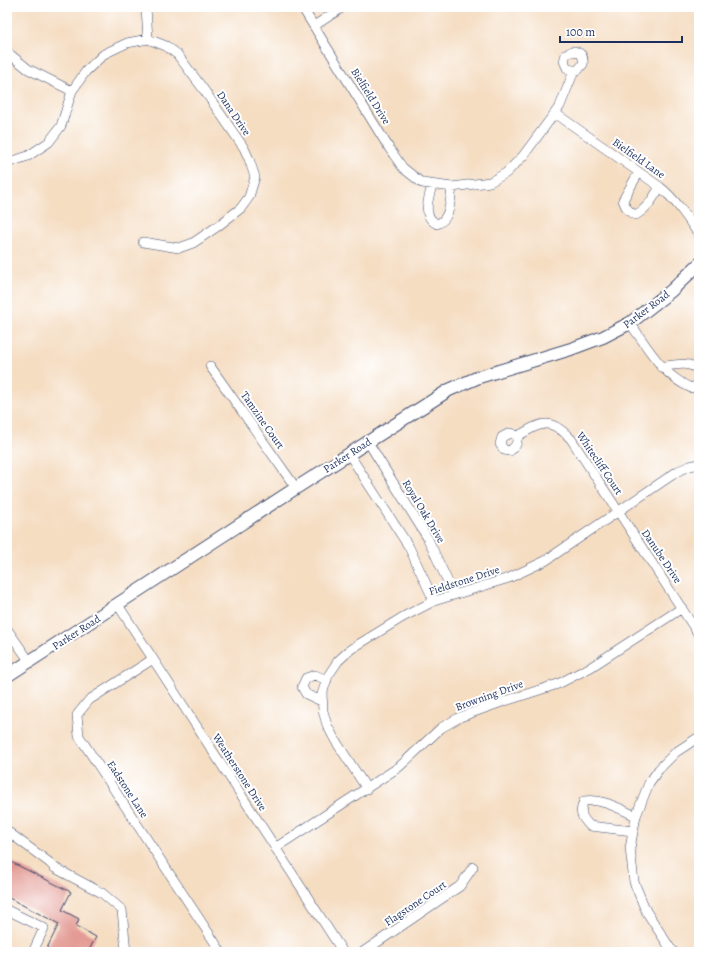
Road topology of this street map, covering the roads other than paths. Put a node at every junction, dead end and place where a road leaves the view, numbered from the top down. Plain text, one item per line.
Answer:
1 (146, 7) edge
2 (302, 7) edge
3 (343, 7) edge
4 (314, 26) junction
5 (148, 39) junction
6 (7, 52) edge
7 (574, 70) dead end
8 (72, 91) junction
9 (555, 113) junction
10 (7, 162) edge
11 (639, 172) junction
12 (432, 185) junction
13 (660, 187) junction
14 (452, 188) junction
15 (699, 234) edge
16 (143, 242) dead end
17 (699, 264) edge
18 (630, 323) junction
19 (210, 366) dead end
20 (661, 367) junction
21 (699, 371) edge
22 (699, 384) edge
23 (518, 436) dead end
24 (368, 442) junction
25 (349, 454) junction
26 (699, 464) edge
27 (296, 488) junction
28 (617, 511) junction
29 (454, 595) junction
30 (434, 601) junction
31 (118, 605) junction
32 (682, 608) junction
33 (7, 629) edge
34 (699, 635) edge
35 (153, 660) junction
36 (30, 662) junction
37 (7, 676) edge
38 (327, 680) junction
39 (323, 702) junction
40 (699, 737) edge
41 (367, 788) junction
42 (636, 816) junction
43 (7, 831) edge
44 (633, 831) junction
45 (275, 848) junction
46 (473, 867) dead end
47 (7, 910) edge
48 (33, 952) edge
49 (126, 952) edge
50 (221, 952) edge
51 (343, 952) edge
52 (363, 952) edge
53 (674, 952) edge

1 - 5 street
2 - 4 street, Bielfield Drive
3 - 4 street
4 - 12 street, Bielfield Drive
5 - 8 street
5 - 16 street, Dana Drive
6 - 8 street
7 - 9 street, Bielfield Drive
8 - 10 street
9 - 11 street, Bielfield Lane
9 - 14 street, Bielfield Drive
11 - 13 street, Bielfield Lane
11 - 13 street
12 - 14 street, Bielfield Drive
12 - 14 street
13 - 15 street, Bielfield Lane
17 - 18 main road, Parker Road
18 - 20 street
18 - 24 main road, Parker Road
19 - 27 street, Tamzine Court
20 - 21 street
20 - 22 street
23 - 28 street, Whitecliff Court
24 - 25 main road, Parker Road
24 - 29 street, Royal Oak Drive
25 - 27 main road, Parker Road
25 - 30 street
26 - 28 street, Fieldstone Drive
27 - 31 main road, Parker Road
28 - 29 street, Fieldstone Drive
28 - 32 street, Danube Drive
29 - 30 street, Fieldstone Drive
30 - 38 street, Fieldstone Drive
31 - 35 street, Weatherstone Drive
31 - 36 main road, Parker Road
32 - 34 street, Danube Drive
32 - 41 street, Browning Drive
33 - 36 street
35 - 45 street, Weatherstone Drive
35 - 50 street, Eadstone Lane
36 - 37 main road, Parker Road
38 - 39 street, Fieldstone Drive
38 - 39 street
39 - 41 street, Fieldstone Drive
40 - 42 street
41 - 45 street, Browning Drive
42 - 44 street
42 - 44 street
43 - 49 street
44 - 53 street
45 - 51 street, Weatherstone Drive
46 - 52 street, Flagstone Court
47 - 48 street

